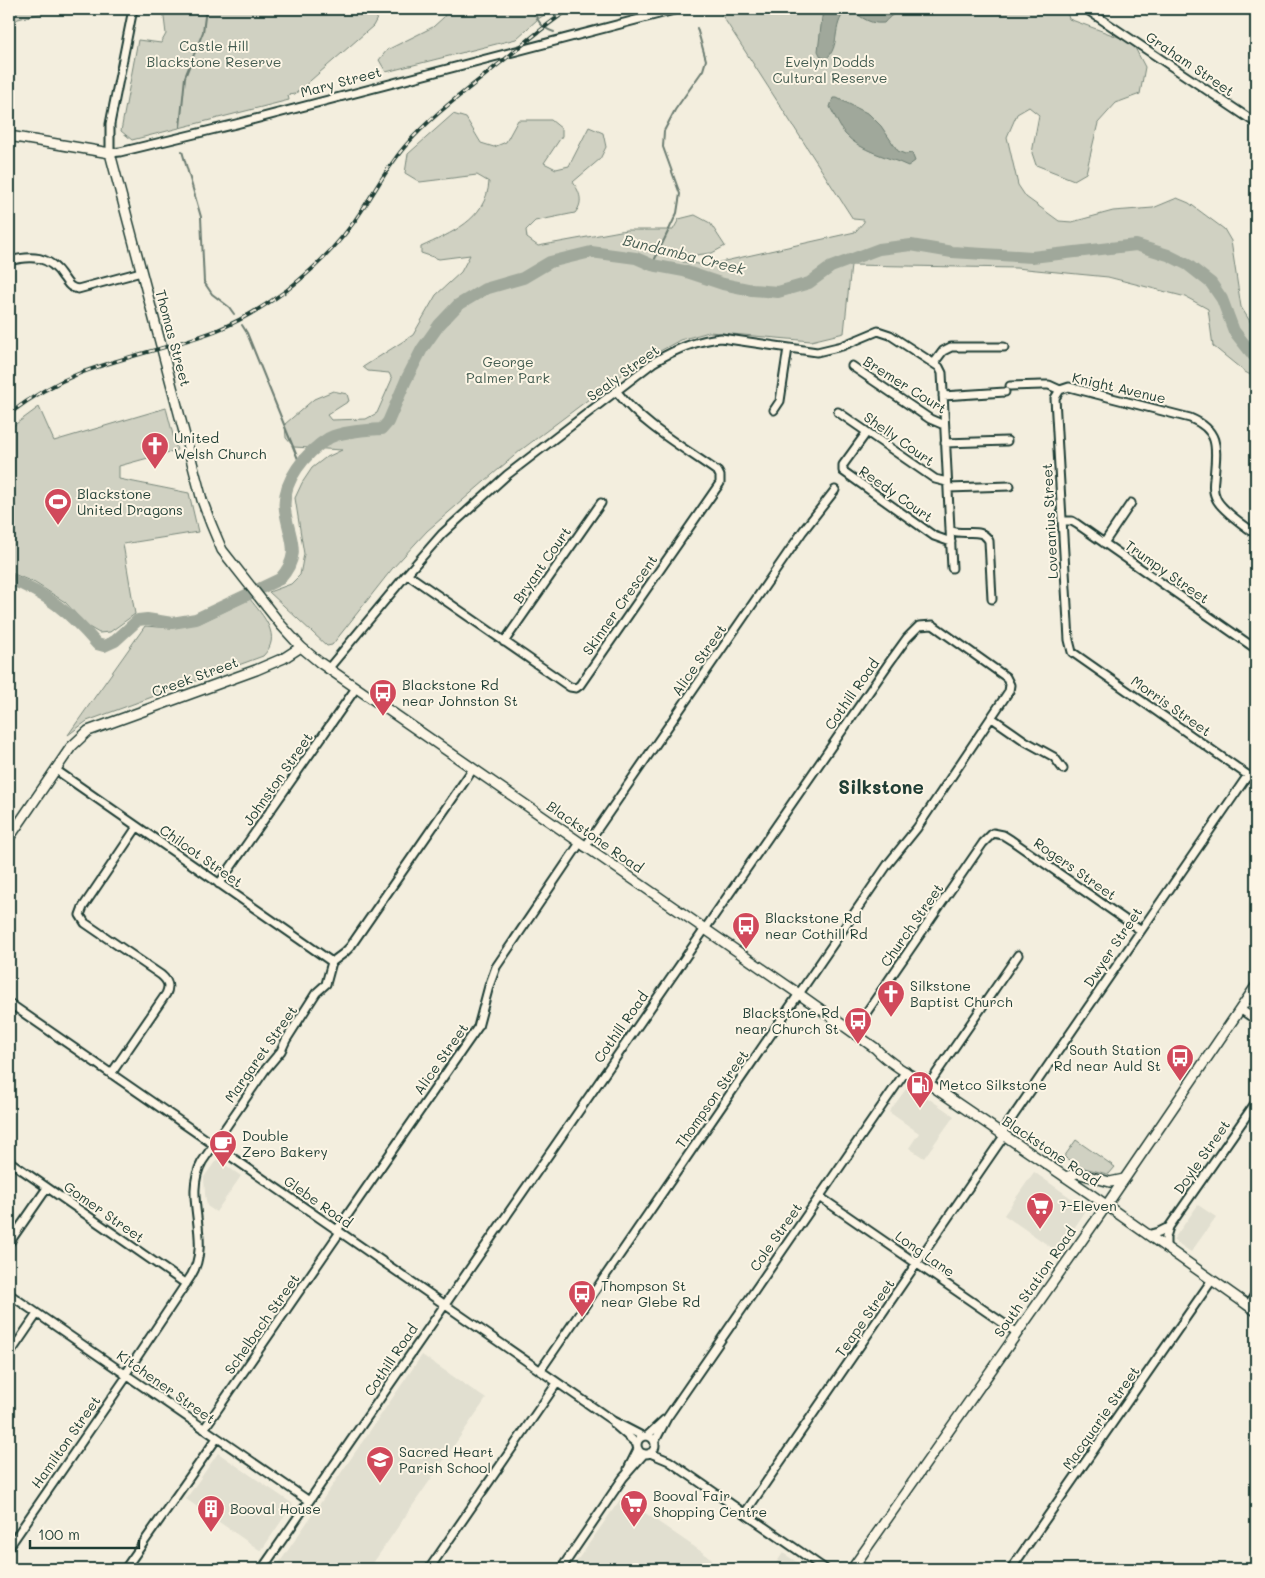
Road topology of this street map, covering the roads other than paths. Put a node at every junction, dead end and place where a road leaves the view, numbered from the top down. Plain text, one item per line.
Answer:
1 (133, 9) edge
2 (678, 9) edge
3 (1086, 9) edge
4 (1256, 123) edge
5 (9, 136) edge
6 (110, 153) junction
7 (9, 261) edge
8 (141, 272) junction
9 (1004, 347) dead end
10 (788, 348) junction
11 (934, 363) junction
12 (852, 366) dead end
13 (1060, 390) junction
14 (617, 392) junction
15 (943, 396) junction
16 (774, 410) dead end
17 (838, 412) dead end
18 (944, 425) junction
19 (867, 432) junction
20 (1007, 441) dead end
21 (945, 443) junction
22 (948, 485) junction
23 (1010, 486) dead end
24 (835, 490) dead end
25 (601, 503) dead end
26 (1131, 503) dead end
27 (1062, 521) junction
28 (950, 530) junction
29 (1256, 534) edge
30 (951, 542) junction
31 (1104, 543) junction
32 (952, 568) dead end
33 (407, 574) junction
34 (992, 599) dead end
35 (504, 642) junction
36 (301, 646) junction
37 (1256, 649) edge
38 (1072, 652) joint
39 (328, 669) junction
40 (356, 688) junction
41 (992, 718) junction
42 (473, 769) junction
43 (1063, 769) dead end
44 (56, 770) junction
45 (1248, 775) junction
46 (1256, 781) edge
47 (137, 827) junction
48 (993, 834) joint
49 (9, 838) edge
50 (583, 845) junction
51 (219, 884) junction
52 (704, 929) junction
53 (1140, 930) junction
54 (1018, 956) dead end
55 (332, 962) junction
56 (1256, 986) edge
57 (799, 994) junction
58 (9, 1003) edge
59 (1240, 1009) junction
60 (1256, 1020) edge
61 (853, 1032) junction
62 (875, 1048) junction
63 (906, 1071) junction
64 (111, 1074) junction
65 (928, 1084) junction
66 (1256, 1102) edge
67 (1002, 1135) junction
68 (213, 1145) junction
69 (9, 1161) edge
70 (1065, 1177) junction
71 (1124, 1179) junction
72 (47, 1188) junction
73 (820, 1196) junction
74 (1106, 1206) junction
75 (1169, 1227) junction
76 (338, 1231) junction
77 (1148, 1235) junction
78 (9, 1243) edge
79 (1166, 1248) junction
80 (917, 1264) junction
81 (1212, 1280) junction
82 (186, 1284) junction
83 (1256, 1293) edge
84 (9, 1294) edge
85 (444, 1305) junction
86 (1248, 1306) junction
87 (1256, 1311) edge
88 (38, 1314) junction
89 (1016, 1332) junction
90 (9, 1355) edge
91 (540, 1371) junction
92 (126, 1375) junction
93 (557, 1383) junction
94 (667, 1418) junction
95 (613, 1421) junction
96 (204, 1429) junction
97 (645, 1436) junction
98 (217, 1438) junction
99 (655, 1444) junction
100 (637, 1447) junction
101 (647, 1454) junction
102 (669, 1461) junction
103 (623, 1478) junction
104 (309, 1501) junction
105 (745, 1513) junction
106 (9, 1547) edge
107 (1014, 1568) edge
108 (125, 1569) edge
109 (262, 1569) edge
110 (429, 1569) edge
111 (560, 1569) edge
112 (825, 1569) edge
113 (852, 1569) edge

1 - 6 street, Thomas Street
2 - 6 street, Mary Street
3 - 4 street, Graham Street
5 - 6 main road, Mary Street
6 - 8 main road, Thomas Street
7 - 8 street
8 - 36 main road, Thomas Street
9 - 11 street
10 - 11 street, Sealy Street
10 - 14 street, Sealy Street
10 - 16 street
11 - 15 street
12 - 18 street, Bremer Court
13 - 15 street, Knight Avenue
13 - 27 street, Loveanius Street
13 - 29 street, Knight Avenue
14 - 33 street, Sealy Street
14 - 35 street, Skinner Crescent
15 - 18 street
17 - 19 street, Shelly Court
18 - 21 street
19 - 22 street, Shelly Court
19 - 30 street, Reedy Court
20 - 21 street
21 - 22 street
22 - 23 street
22 - 28 street
24 - 50 street, Alice Street
25 - 35 street, Bryant Court
26 - 31 street
27 - 31 street, Trumpy Street
27 - 38 street, Loveanius Street
28 - 30 street
28 - 34 street
30 - 32 street
31 - 37 street, Trumpy Street
33 - 35 street, Skinner Crescent
33 - 39 street, Sealy Street
36 - 39 main road, Blackstone Road
36 - 44 main road, Creek Street
38 - 45 street, Morris Street
39 - 40 main road, Blackstone Road
40 - 42 main road, Blackstone Road
40 - 51 street, Johnston Street
41 - 43 street
41 - 52 street, Cothill Road
41 - 57 street, Thompson Street
42 - 50 main road, Blackstone Road
42 - 55 street
44 - 47 street, Chilcot Street
44 - 49 main road, Creek Street
45 - 46 street, Morris Street
45 - 53 street, Dwyer Street
47 - 51 street, Chilcot Street
47 - 64 street
48 - 53 street, Rogers Street
48 - 61 street, Church Street
50 - 52 main road, Blackstone Road
50 - 76 street, Alice Street
51 - 55 street, Chilcot Street
52 - 57 main road, Blackstone Road
52 - 85 street, Cothill Road
53 - 67 street, Dwyer Street
54 - 65 street
55 - 68 street, Margaret Street
56 - 59 main road, South Station Road
57 - 61 main road, Blackstone Road
57 - 91 street, Thompson Street
58 - 64 street, Glebe Road
59 - 60 street
59 - 71 main road, South Station Road
61 - 62 main road, Blackstone Road
62 - 63 main road, Blackstone Road
62 - 65 main road, Blackstone Road
63 - 65 main road, Blackstone Road
63 - 73 street, Cole Street
64 - 68 street, Glebe Road
65 - 67 main road, Blackstone Road
66 - 75 street, Doyle Street
67 - 70 main road, Blackstone Road
67 - 80 street, Teape Street
68 - 76 street, Glebe Road
68 - 82 street, Margaret Street
69 - 72 street, Gomer Street
70 - 71 main road
70 - 74 main road, Blackstone Road
71 - 74 main road, South Station Road
72 - 78 street
72 - 82 street, Gomer Street
73 - 80 street, Long Lane
73 - 94 street, Cole Street
74 - 77 main road, Blackstone Road
74 - 89 main road, South Station Road
75 - 77 street
75 - 79 street, Doyle Street
76 - 85 street, Glebe Road
76 - 96 street, Schelbach Street
77 - 79 main road, Blackstone Road
79 - 81 main road, Blackstone Road
80 - 89 street, Long Lane
80 - 105 street, Teape Street
81 - 86 main road, Blackstone Road
81 - 107 street, Macquarie Street
82 - 92 street, Margaret Street
83 - 86 street
84 - 88 street, Kitchener Street
85 - 91 street, Glebe Road
85 - 104 street, Cothill Road
86 - 87 main road, Blackstone Road
88 - 90 street
88 - 92 street, Kitchener Street
89 - 113 main road, South Station Road
91 - 93 street, Glebe Road
92 - 96 street, Kitchener Street
92 - 106 street, Hamilton Street
93 - 95 street, Glebe Road
93 - 110 street
94 - 97 street, Cole Street
94 - 99 street, Cole Street
95 - 97 street, Glebe Road
95 - 100 street, Glebe Road
96 - 98 street, Kitchener Street
97 - 99 street, Glebe Road
97 - 100 street, Cole Street
98 - 104 street, Kitchener Street
98 - 108 street
99 - 101 street, Cole Street
99 - 102 street
100 - 101 street, Glebe Road
100 - 103 street
101 - 102 street
101 - 103 street
102 - 105 street
103 - 111 street
104 - 109 street, Cothill Road
105 - 112 street

